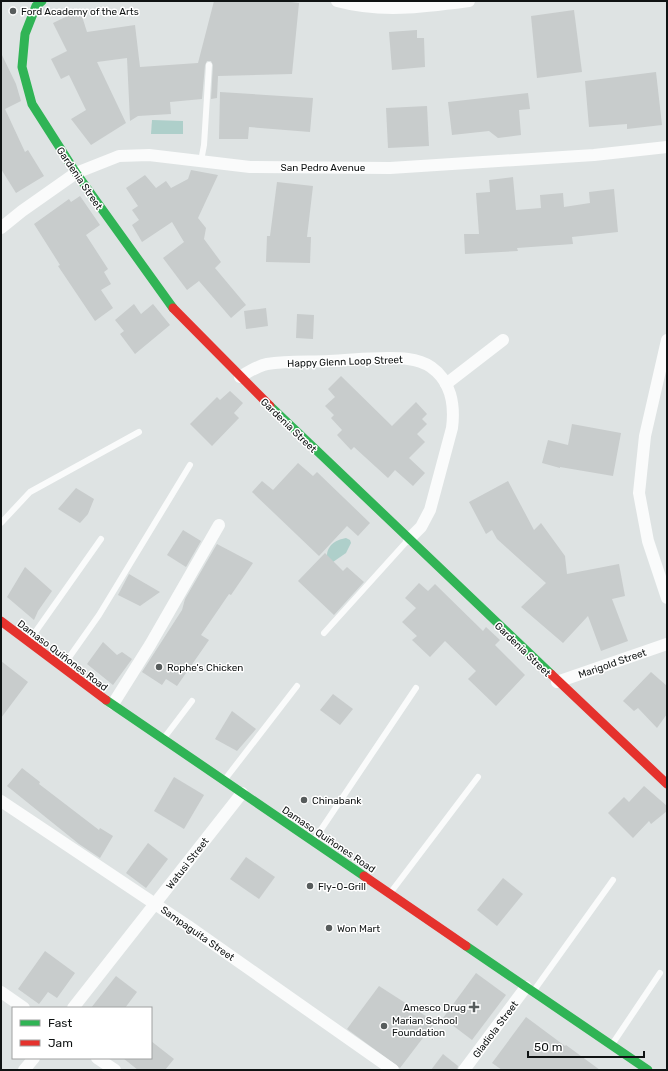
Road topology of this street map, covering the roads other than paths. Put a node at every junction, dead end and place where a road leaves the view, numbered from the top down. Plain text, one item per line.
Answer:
1 (42, 1) edge
2 (337, 1) edge
3 (469, 1) edge
4 (209, 65) dead end
5 (667, 146) edge
6 (201, 161) junction
7 (76, 173) junction
8 (1, 228) edge
9 (503, 340) dead end
10 (667, 340) edge
11 (240, 377) junction
12 (446, 384) junction
13 (139, 432) dead end
14 (190, 465) dead end
15 (1, 523) edge
16 (219, 525) dead end
17 (409, 539) junction
18 (101, 540) dead end
19 (667, 598) edge
20 (1, 621) edge
21 (324, 633) dead end
22 (28, 642) junction
23 (667, 644) edge
24 (62, 668) junction
25 (557, 682) junction
26 (297, 686) dead end
27 (416, 688) dead end
28 (192, 701) dead end
29 (113, 704) junction
30 (163, 739) junction
31 (478, 777) dead end
32 (224, 781) junction
33 (667, 784) edge
34 (242, 793) junction
35 (1, 801) edge
36 (314, 842) junction
37 (613, 880) dead end
38 (390, 894) junction
39 (156, 904) junction
40 (660, 973) dead end
41 (529, 990) junction
42 (1, 992) edge
43 (23, 1007) edge
44 (74, 1007) edge
45 (612, 1045) junction
46 (33, 1059) edge
47 (98, 1059) edge
48 (24, 1070) edge
49 (115, 1070) edge
50 (393, 1070) edge
51 (464, 1070) edge
52 (648, 1070) edge

1 - 7 street, Gardenia Street
2 - 3 street
4 - 6 lane
5 - 6 street, San Pedro Avenue
6 - 7 street, San Pedro Avenue
7 - 8 street, San Pedro Avenue
7 - 11 street, Gardenia Street
9 - 12 street
10 - 19 street
11 - 12 street, Happy Glenn Loop Street
11 - 17 street, Gardenia Street
12 - 17 street, Happy Glenn Loop Street
13 - 15 lane
14 - 24 lane
16 - 29 street
17 - 21 lane
17 - 25 street, Gardenia Street
18 - 22 lane
20 - 22 street, Damaso Quiñones Road
22 - 24 street, Damaso Quiñones Road
23 - 25 street, Marigold Street
24 - 29 street, Damaso Quiñones Road
25 - 33 street, Gardenia Street
26 - 32 lane
27 - 36 lane
28 - 30 lane
29 - 30 street, Damaso Quiñones Road
30 - 32 street, Damaso Quiñones Road
31 - 38 lane
32 - 34 street, Damaso Quiñones Road
34 - 36 street, Damaso Quiñones Road
34 - 39 street, Watusi Street
35 - 39 street, Sampaguita Street
36 - 38 street, Damaso Quiñones Road
37 - 41 lane
38 - 41 street, Damaso Quiñones Road
39 - 44 street, Watusi Street
39 - 50 street, Sampaguita Street
40 - 45 lane
41 - 45 street, Damaso Quiñones Road
41 - 51 street, Gladiola Street
42 - 43 street
45 - 52 street, Damaso Quiñones Road
46 - 48 street
47 - 49 street

